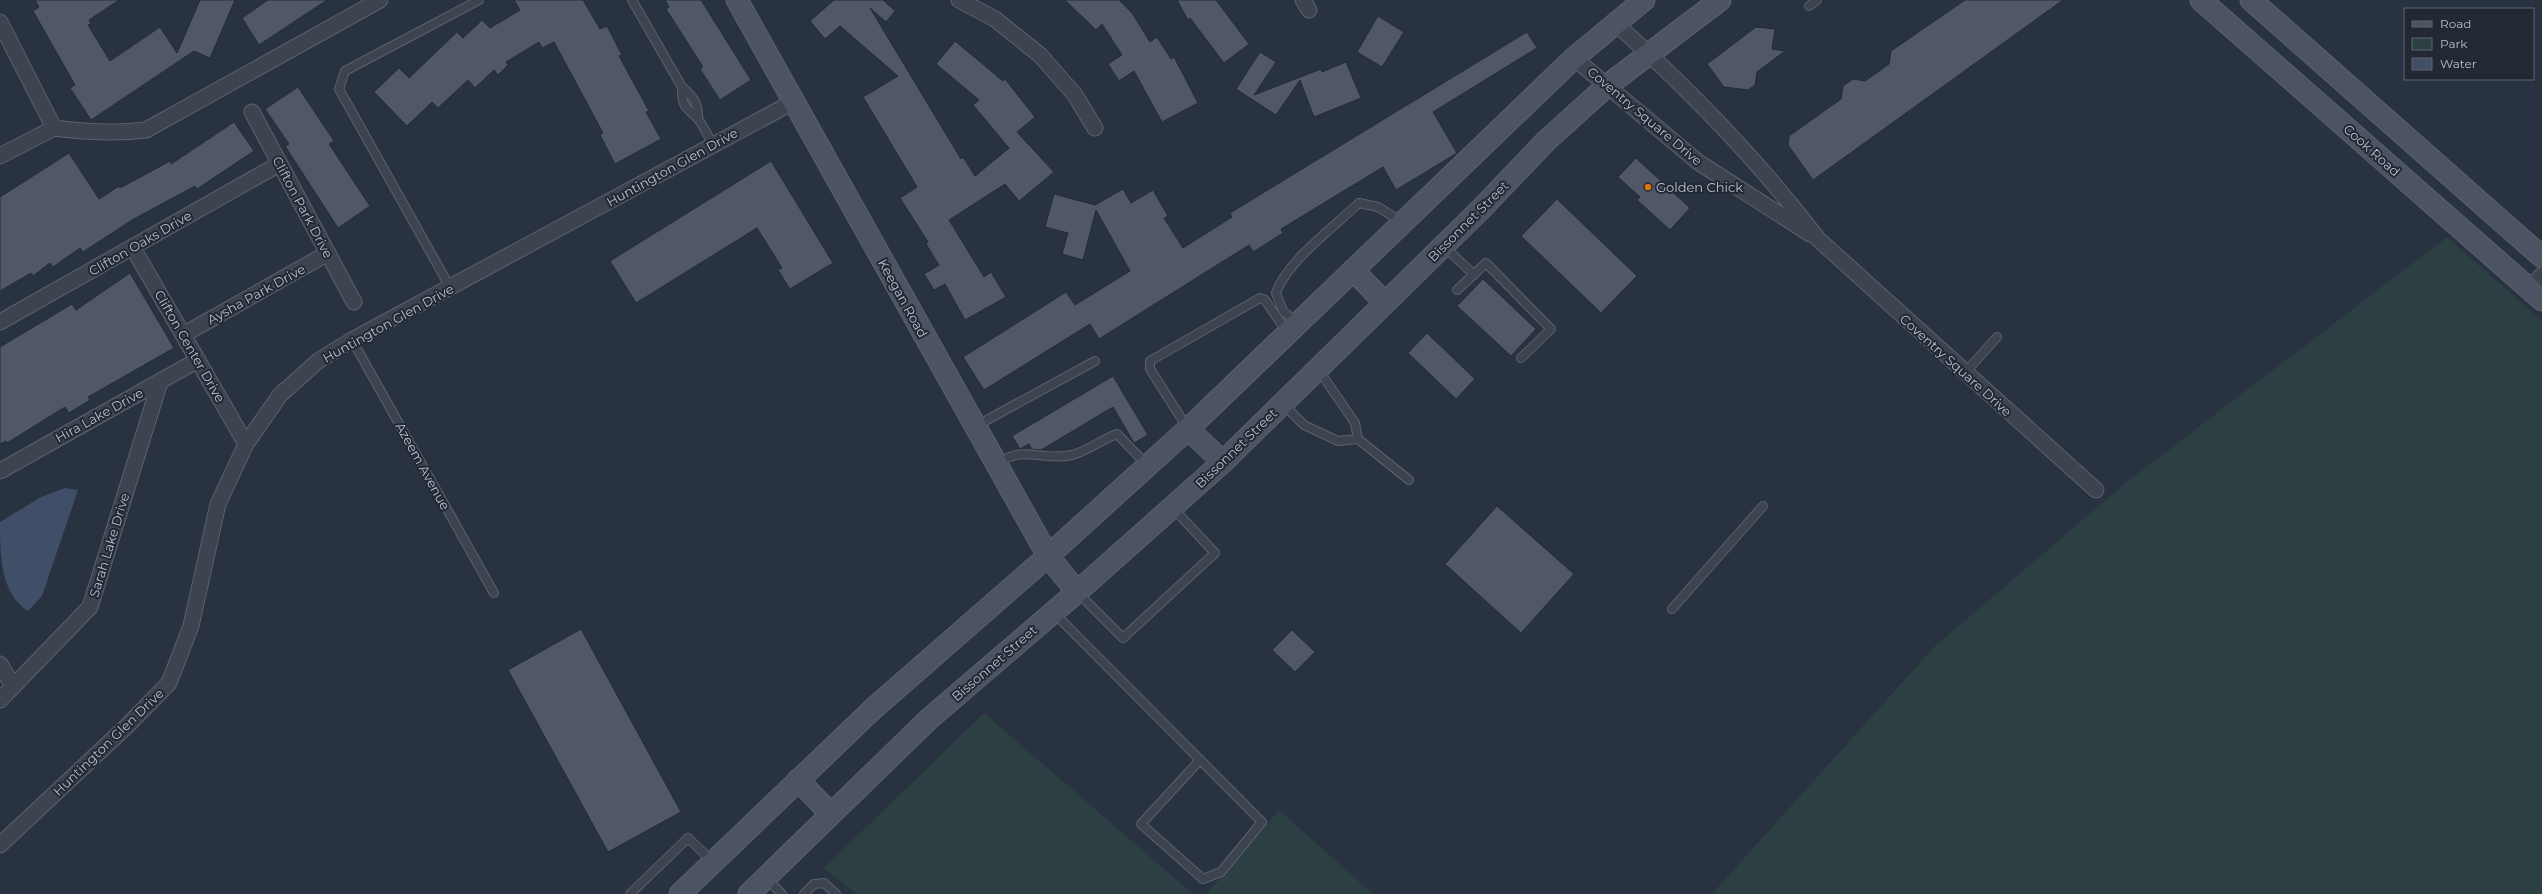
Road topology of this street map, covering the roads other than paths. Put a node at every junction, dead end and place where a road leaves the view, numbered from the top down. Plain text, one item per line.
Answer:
1 (380, 0) edge
2 (479, 0) edge
3 (632, 0) edge
4 (737, 0) edge
5 (959, 0) edge
6 (1644, 0) edge
7 (1720, 0) edge
8 (1816, 0) edge
9 (2201, 0) edge
10 (2251, 0) edge
11 (1809, 6) dead end
12 (0, 22) edge
13 (1615, 23) junction
14 (1648, 52) junction
15 (1574, 58) junction
16 (1608, 85) junction
17 (793, 102) junction
18 (252, 112) dead end
19 (54, 128) junction
20 (1095, 128) dead end
21 (713, 144) junction
22 (0, 156) edge
23 (280, 164) junction
24 (1403, 222) junction
25 (1818, 239) junction
26 (1443, 246) junction
27 (133, 248) junction
28 (328, 253) junction
29 (2542, 257) edge
30 (1353, 270) junction
31 (1474, 275) junction
32 (2538, 288) edge
33 (451, 289) junction
34 (1457, 290) dead end
35 (354, 302) dead end
36 (1385, 302) junction
37 (0, 322) edge
38 (1292, 328) junction
39 (183, 335) junction
40 (1997, 338) dead end
41 (352, 340) junction
42 (1521, 358) dead end
43 (198, 360) junction
44 (1095, 361) dead end
45 (1317, 369) junction
46 (1965, 373) junction
47 (160, 382) junction
48 (1283, 403) junction
49 (976, 426) junction
50 (1188, 429) junction
51 (1358, 439) junction
52 (246, 444) junction
53 (1223, 462) junction
54 (996, 464) junction
55 (1147, 466) junction
56 (0, 470) edge
57 (1409, 480) dead end
58 (2096, 490) dead end
59 (1763, 506) dead end
60 (1172, 507) junction
61 (1048, 556) junction
62 (494, 592) dead end
63 (1077, 592) junction
64 (1672, 609) dead end
65 (1053, 612) junction
66 (0, 664) edge
67 (13, 686) junction
68 (0, 700) edge
69 (1200, 760) junction
70 (798, 780) junction
71 (831, 814) junction
72 (0, 845) edge
73 (713, 862) junction
74 (766, 878) junction
75 (630, 894) edge
76 (680, 894) edge
77 (749, 894) edge
78 (782, 894) edge
79 (804, 894) edge
80 (836, 894) edge

1 - 19 street
2 - 33 lane
3 - 21 lane
4 - 17 main road, Keegan Road
5 - 20 street
6 - 13 main road
7 - 14 main road, Bissonnet Street
8 - 11 lane
9 - 32 main road, Cook Road
10 - 29 main road
12 - 19 street
13 - 14 street, Coventry Square Drive
13 - 15 main road
14 - 16 main road, Bissonnet Street
14 - 25 street, Coventry Square Drive
15 - 16 street, Coventry Square Drive
15 - 24 main road
16 - 25 street, Coventry Square Drive
16 - 26 main road, Bissonnet Street
17 - 21 street, Huntington Glen Drive
17 - 49 main road, Keegan Road
18 - 23 street, Clifton Park Drive
19 - 22 street
21 - 33 street, Huntington Glen Drive
23 - 27 street, Clifton Oaks Drive
23 - 28 street, Clifton Park Drive
24 - 30 main road
24 - 38 lane
25 - 46 street, Coventry Square Drive
26 - 31 lane
26 - 36 main road, Bissonnet Street
27 - 37 street, Clifton Oaks Drive
27 - 39 street, Clifton Center Drive
28 - 35 street, Clifton Park Drive
28 - 39 street, Aysha Park Drive
30 - 36 main road
30 - 38 main road
31 - 34 lane
31 - 42 lane
33 - 41 street, Huntington Glen Drive
36 - 45 main road, Bissonnet Street
38 - 50 main road
38 - 50 lane
39 - 43 street, Clifton Center Drive
40 - 46 lane
41 - 52 street, Huntington Glen Drive
41 - 62 lane, Azeem Avenue
43 - 47 street, Hira Lake Drive
43 - 52 street, Clifton Center Drive
44 - 49 lane
45 - 48 main road, Bissonnet Street
45 - 51 lane
46 - 58 street, Coventry Square Drive
47 - 56 street, Hira Lake Drive
47 - 67 street, Sarah Lake Drive
48 - 51 lane
48 - 53 main road, Bissonnet Street
49 - 54 main road, Keegan Road
50 - 53 main road
50 - 55 main road
51 - 57 lane
52 - 72 street, Huntington Glen Drive
53 - 60 main road, Bissonnet Street
54 - 55 lane
54 - 61 main road, Keegan Road
55 - 61 main road
59 - 64 lane
60 - 63 main road, Bissonnet Street
60 - 63 lane
61 - 63 main road, Keegan Road
61 - 70 main road
63 - 65 main road, Bissonnet Street
65 - 69 lane
65 - 71 main road, Bissonnet Street
66 - 67 street
67 - 68 street, Sarah Lake Drive
69 - 69 lane
70 - 71 main road
70 - 73 main road
71 - 74 main road, Bissonnet Street
73 - 75 lane
73 - 76 main road
74 - 77 main road, Bissonnet Street
74 - 78 lane
79 - 80 lane

